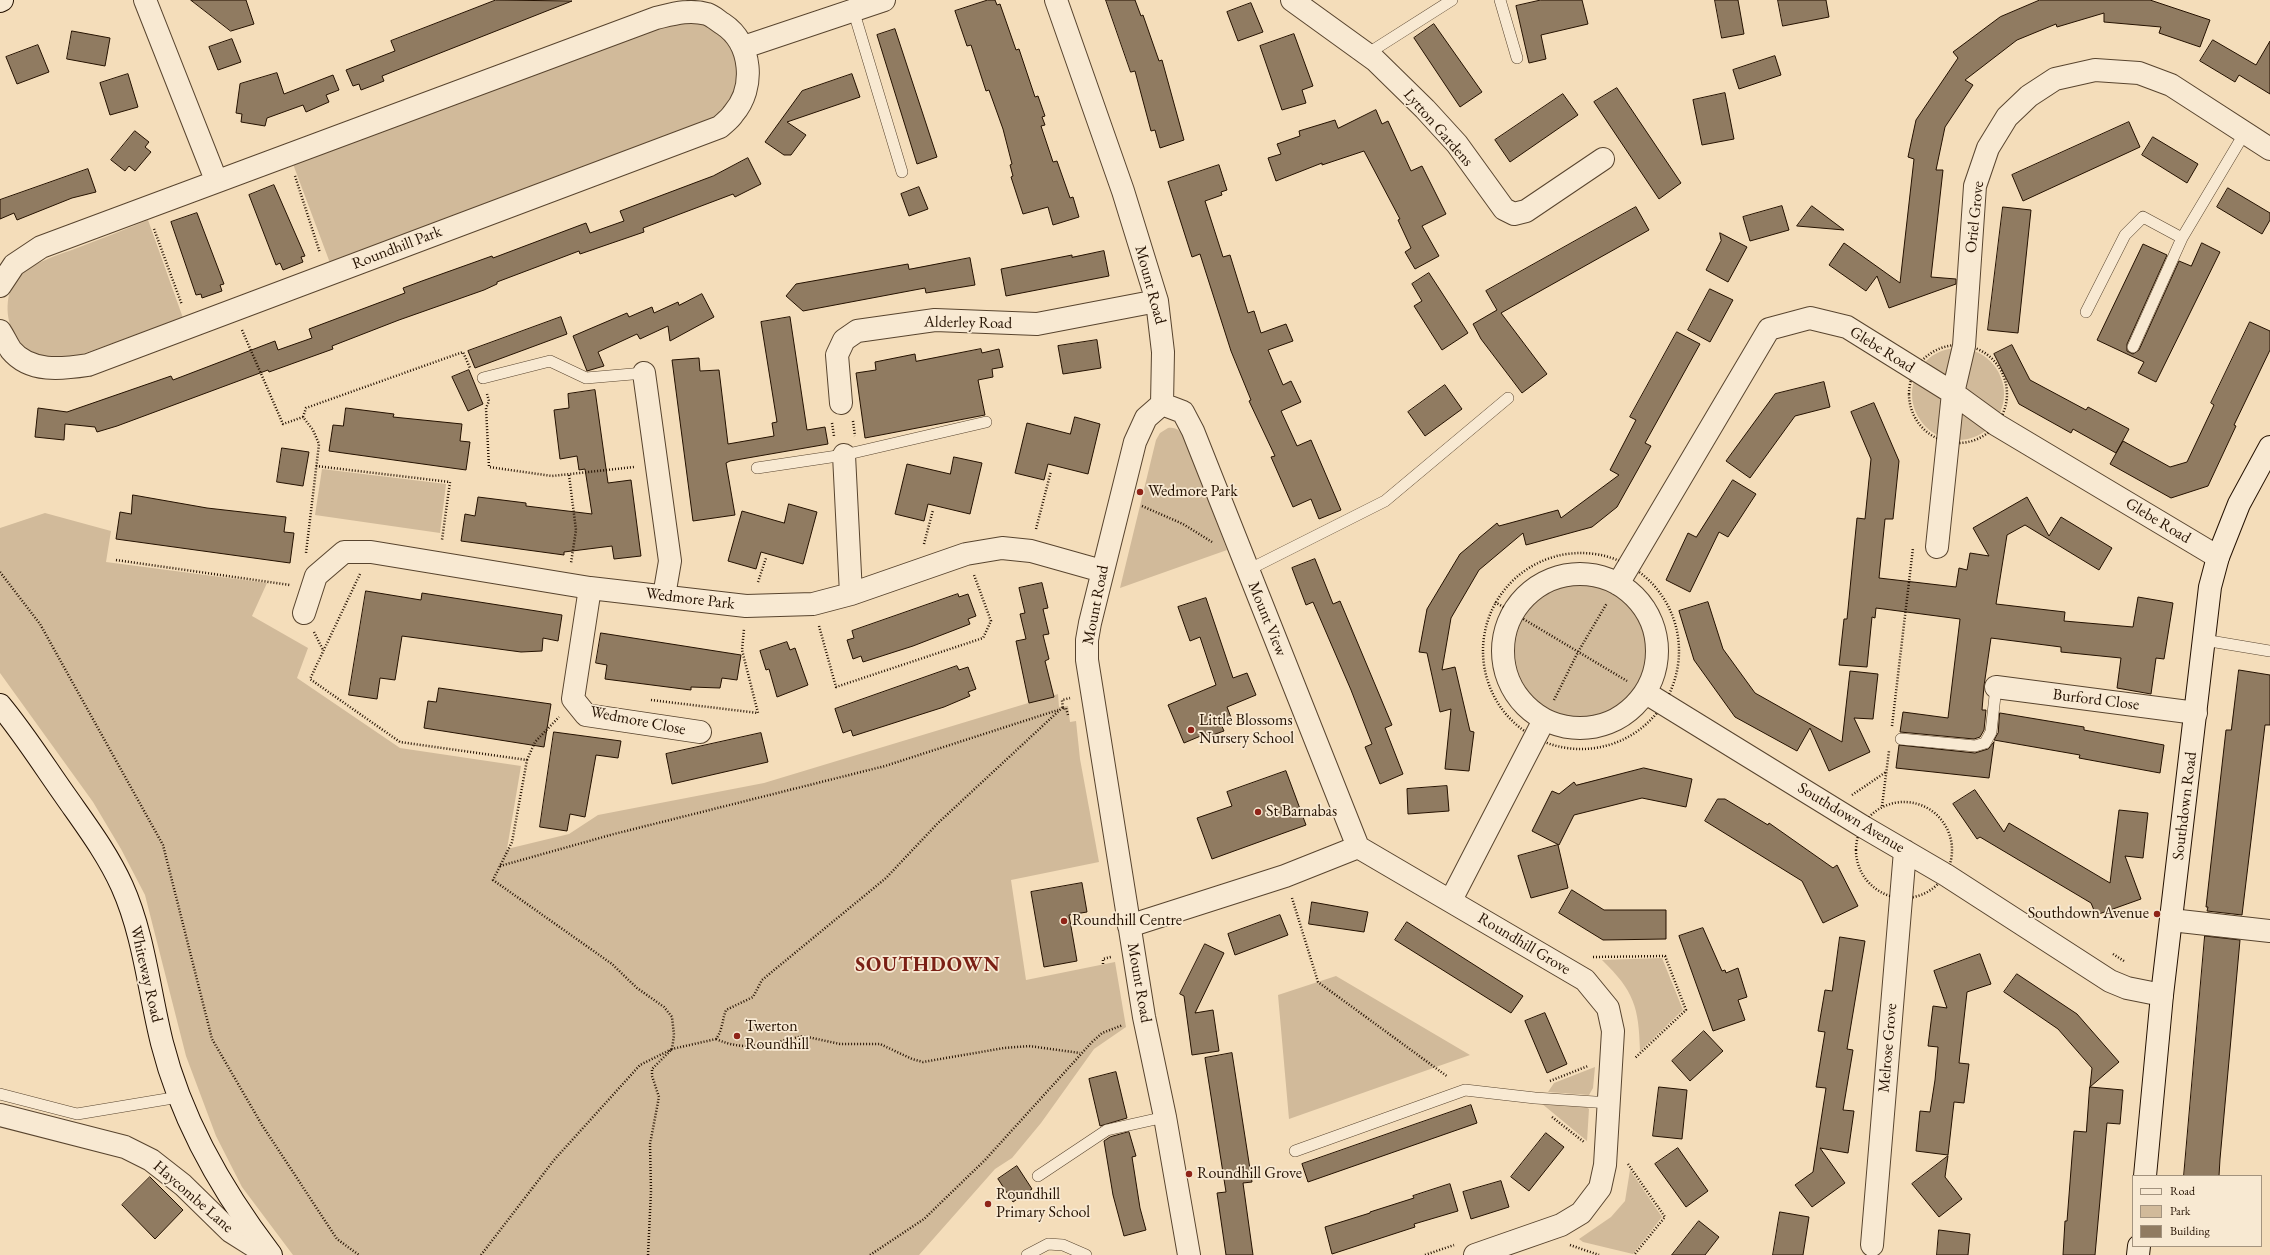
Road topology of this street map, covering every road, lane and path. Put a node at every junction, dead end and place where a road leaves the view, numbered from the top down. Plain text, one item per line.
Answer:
1 (145, 0) edge
2 (884, 0) edge
3 (1056, 0) edge
4 (1292, 0) edge
5 (1452, 0) edge
6 (1500, 0) edge
7 (852, 5) edge
8 (744, 47) junction
9 (1367, 54) junction
10 (1517, 58) dead end
11 (2244, 134) junction
12 (2270, 149) edge
13 (288, 154) junction
14 (1602, 159) dead end
15 (902, 172) dead end
16 (216, 180) junction
17 (146, 208) junction
18 (2182, 238) junction
19 (327, 274) junction
20 (0, 286) edge
21 (1157, 301) junction
22 (2086, 312) dead end
23 (190, 326) junction
24 (241, 328) dead end
25 (0, 331) edge
26 (2133, 346) dead end
27 (644, 373) joint
28 (483, 378) junction
29 (1953, 393) junction
30 (1508, 398) dead end
31 (841, 402) junction
32 (1162, 404) junction
33 (303, 417) junction
34 (986, 422) dead end
35 (2270, 447) edge
36 (846, 454) junction
37 (656, 464) junction
38 (316, 466) junction
39 (756, 468) dead end
40 (1051, 471) dead end
41 (569, 475) junction
42 (1136, 503) dead end
43 (933, 510) dead end
44 (1937, 547) joint
45 (1031, 551) junction
46 (371, 552) junction
47 (966, 554) junction
48 (2218, 557) junction
49 (116, 560) dead end
50 (439, 562) junction
51 (1246, 565) junction
52 (1102, 571) junction
53 (0, 572) edge
54 (917, 572) junction
55 (1624, 575) junction
56 (316, 576) junction
57 (568, 584) junction
58 (590, 588) junction
59 (851, 594) junction
60 (664, 596) junction
61 (1495, 602) junction
62 (813, 604) junction
63 (746, 606) junction
64 (1514, 613) junction
65 (304, 614) dead end
66 (2204, 640) junction
67 (2270, 651) edge
68 (1578, 652) junction
69 (1996, 687) joint
70 (1655, 698) junction
71 (573, 699) junction
72 (650, 700) dead end
73 (0, 704) edge
74 (1063, 707) dead end
75 (1060, 710) junction
76 (2196, 714) junction
77 (1539, 729) junction
78 (700, 732) dead end
79 (1891, 733) dead end
80 (1901, 740) dead end
81 (1889, 749) dead end
82 (527, 760) junction
83 (1886, 772) junction
84 (1850, 796) dead end
85 (1882, 806) dead end
86 (1358, 847) junction
87 (1905, 851) junction
88 (500, 867) junction
89 (1285, 876) junction
90 (1451, 900) junction
91 (2171, 920) junction
92 (1129, 926) junction
93 (2270, 931) edge
94 (1587, 957) dead end
95 (2162, 995) junction
96 (1118, 1027) dead end
97 (716, 1039) junction
98 (672, 1049) junction
99 (1080, 1053) junction
100 (1635, 1058) dead end
101 (1465, 1090) junction
102 (0, 1094) edge
103 (179, 1097) junction
104 (1610, 1103) junction
105 (0, 1115) edge
106 (1165, 1117) junction
107 (1295, 1151) dead end
108 (1626, 1161) dead end
109 (2145, 1175) edge
110 (1038, 1176) dead end
111 (1872, 1245) dead end
112 (1468, 1249) edge
113 (270, 1255) edge
114 (359, 1255) edge
115 (481, 1255) edge
116 (648, 1255) edge
117 (870, 1255) edge
118 (1027, 1255) edge
119 (1086, 1255) edge
120 (1189, 1255) edge
121 (1425, 1255) edge
122 (1634, 1255) edge

1 - 16 street
2 - 7 street
3 - 21 street, Mount Road
4 - 9 street, Lytton Gardens
5 - 9 lane
6 - 10 lane
7 - 8 street
7 - 15 lane
8 - 13 street, Roundhill Park
8 - 19 street, Roundhill Park
9 - 14 street, Lytton Gardens
11 - 12 street, Oriel Grove
11 - 18 lane
11 - 29 street, Oriel Grove
13 - 16 street, Roundhill Park
13 - 19 path
16 - 17 street, Roundhill Park
17 - 20 street, Roundhill Park
17 - 23 path
18 - 22 lane
18 - 26 lane
19 - 23 street, Roundhill Park
21 - 31 street, Alderley Road
21 - 32 street, Mount Road
23 - 25 street, Roundhill Park
24 - 33 path
27 - 28 lane
27 - 37 street
28 - 33 path
28 - 41 path
29 - 44 street, Oriel Grove
29 - 48 street, Glebe Road
29 - 55 street, Glebe Road
30 - 51 lane
31 - 36 path
31 - 36 path
32 - 51 street, Mount View
32 - 52 street, Mount Road
33 - 38 path
34 - 36 lane
35 - 48 street, Southdown Road
36 - 39 lane
36 - 59 street
37 - 41 path
37 - 60 street
38 - 50 path
38 - 56 path
40 - 45 path
41 - 57 path
42 - 51 path
43 - 54 path
44 - 79 path
45 - 47 street, Wedmore Park
45 - 52 street, Wedmore Park
46 - 50 street, Wedmore Park
46 - 56 street, Wedmore Park
46 - 82 path
47 - 54 street, Wedmore Park
47 - 62 path
48 - 66 street, Southdown Road
49 - 56 path
50 - 57 street, Wedmore Park
51 - 86 street, Mount View
52 - 92 street, Mount Road
53 - 114 path
54 - 59 street, Wedmore Park
55 - 61 path
55 - 64 street
55 - 68 path
55 - 70 street
55 - 70 path
56 - 65 street
57 - 58 street, Wedmore Park
58 - 60 street, Wedmore Park
58 - 71 street, Wedmore Close
59 - 62 street, Wedmore Park
60 - 63 street, Wedmore Park
61 - 64 path
61 - 77 path
62 - 63 street, Wedmore Park
63 - 72 path
64 - 68 path
64 - 77 street
66 - 67 lane
66 - 76 street, Southdown Road
68 - 70 path
68 - 77 path
69 - 76 street, Burford Close
69 - 80 lane
70 - 77 street
70 - 77 path
70 - 87 street, Southdown Avenue
71 - 78 street, Wedmore Close
71 - 82 path
73 - 103 street, Whiteway Road
74 - 75 path
75 - 88 path
75 - 97 path
76 - 91 street, Southdown Road
77 - 90 street
81 - 83 path
82 - 88 path
83 - 84 path
83 - 85 path
86 - 89 street
86 - 90 street, Roundhill Grove
87 - 95 street, Southdown Avenue
87 - 111 street, Melrose Grove
88 - 98 path
89 - 92 street
89 - 101 path
90 - 104 street, Roundhill Grove
91 - 93 street
91 - 95 street, Southdown Road
92 - 106 street, Mount Road
94 - 100 path
95 - 109 street, Southdown Road
96 - 99 path
97 - 98 path
97 - 99 path
98 - 115 path
98 - 116 path
99 - 117 path
101 - 104 lane
101 - 107 lane
102 - 103 lane
103 - 113 street, Whiteway Road
104 - 112 street, Roundhill Grove
105 - 113 street, Haycombe Lane
106 - 110 lane
106 - 120 street, Mount Road
108 - 122 path
112 - 121 path
118 - 119 lane

